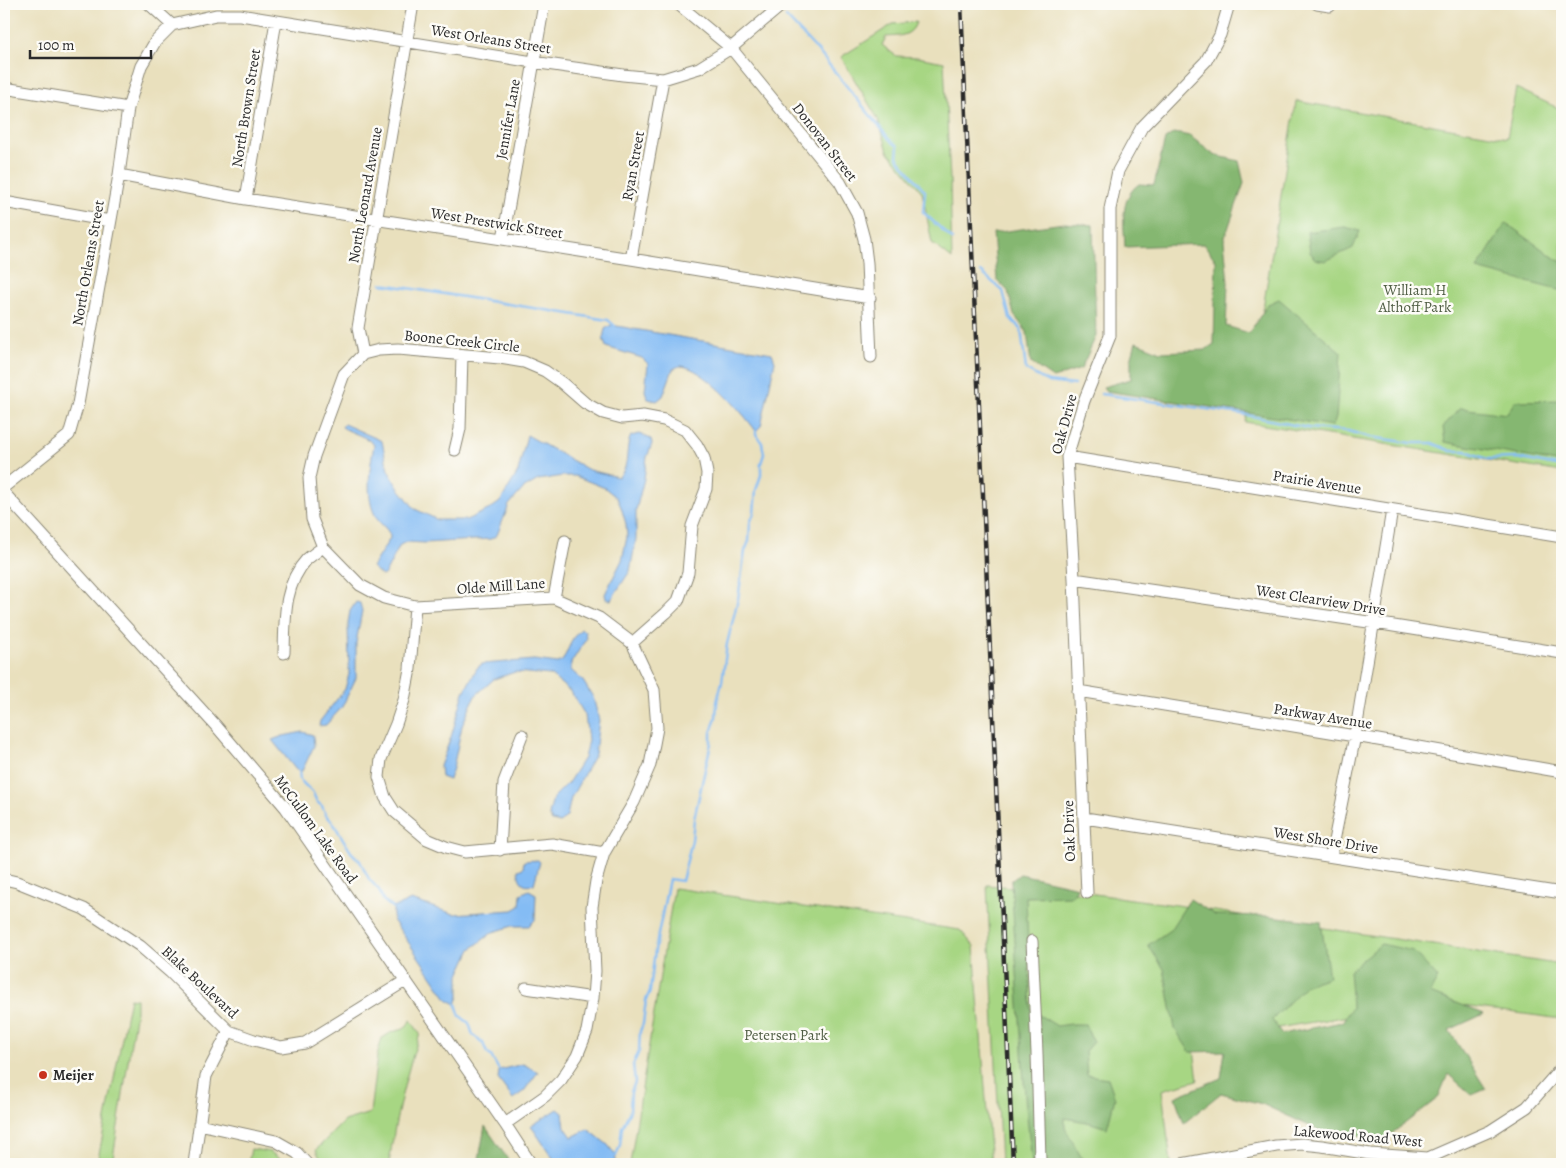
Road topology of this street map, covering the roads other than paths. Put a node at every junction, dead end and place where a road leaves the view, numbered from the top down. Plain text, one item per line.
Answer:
1 (149, 4) edge
2 (413, 4) edge
3 (544, 4) edge
4 (678, 4) edge
5 (783, 4) edge
6 (1229, 4) edge
7 (1317, 4) edge
8 (1330, 6) dead end
9 (276, 22) junction
10 (172, 25) junction
11 (407, 41) junction
12 (731, 48) junction
13 (533, 62) junction
14 (663, 79) junction
15 (4, 88) edge
16 (128, 108) junction
17 (119, 175) junction
18 (246, 199) junction
19 (4, 202) edge
20 (376, 219) junction
21 (110, 221) junction
22 (503, 239) junction
23 (632, 259) junction
24 (870, 298) junction
25 (363, 354) junction
26 (462, 355) junction
27 (871, 357) dead end
28 (455, 450) dead end
29 (1068, 457) junction
30 (4, 487) edge
31 (4, 494) edge
32 (1392, 510) junction
33 (1562, 537) edge
34 (565, 541) dead end
35 (323, 547) junction
36 (1074, 579) junction
37 (554, 598) junction
38 (415, 606) junction
39 (1374, 623) junction
40 (632, 643) junction
41 (284, 653) dead end
42 (1562, 653) edge
43 (1078, 691) junction
44 (522, 735) dead end
45 (1355, 736) junction
46 (1562, 772) edge
47 (1085, 818) junction
48 (500, 850) junction
49 (604, 853) junction
50 (1331, 856) junction
51 (4, 879) edge
52 (1087, 893) dead end
53 (1562, 893) edge
54 (1032, 941) dead end
55 (405, 981) junction
56 (526, 988) dead end
57 (593, 998) junction
58 (230, 1030) junction
59 (1562, 1067) edge
60 (199, 1124) junction
61 (505, 1124) junction
62 (194, 1164) edge
63 (307, 1164) edge
64 (531, 1164) edge
65 (1038, 1164) edge
66 (1182, 1164) edge

1 - 10 street
2 - 11 street, North Leonard Avenue
3 - 13 street, Jennifer Lane
4 - 12 street, Donovan Street
5 - 12 street, West Orleans Street
6 - 29 street, Oak Drive
7 - 8 street
9 - 10 street, West Orleans Street
9 - 11 street, West Orleans Street
9 - 18 street, North Brown Street
10 - 16 street, North Orleans Street
11 - 13 street, West Orleans Street
11 - 20 street, North Leonard Avenue
12 - 14 street, West Orleans Street
12 - 24 street, Donovan Street
13 - 14 street, West Orleans Street
13 - 22 street, Jennifer Lane
14 - 23 street, Ryan Street
15 - 16 street
16 - 17 street, North Orleans Street
17 - 18 street, West Prestwick Street
17 - 21 street, North Orleans Street
18 - 20 street, West Prestwick Street
19 - 21 street
20 - 22 street, West Prestwick Street
20 - 25 street, North Leonard Avenue
21 - 30 street, North Orleans Street
22 - 23 street, West Prestwick Street
23 - 24 street, West Prestwick Street
24 - 27 street, Donovan Street
25 - 26 street, Boone Creek Circle
25 - 35 street, Olde Mill Lane
26 - 28 street
26 - 40 street, Boone Creek Circle
29 - 32 street, Prairie Avenue
29 - 36 street, Oak Drive
31 - 55 street, McCullom Lake Road
32 - 33 street, Prairie Avenue
32 - 39 street
34 - 37 street
35 - 38 street, Olde Mill Lane
35 - 41 street
36 - 39 street, West Clearview Drive
36 - 43 street, Oak Drive
37 - 38 street, Olde Mill Lane
37 - 40 street, Olde Mill Lane
38 - 48 street
39 - 42 street, West Clearview Drive
39 - 45 street
40 - 49 street, Olde Mill Lane
43 - 45 street, Parkway Avenue
43 - 47 street, Oak Drive
44 - 48 street
45 - 46 street, Parkway Avenue
45 - 50 street
47 - 50 street, West Shore Drive
47 - 52 street, Oak Drive
48 - 49 street
49 - 57 street, Olde Mill Lane
50 - 53 street, West Shore Drive
51 - 58 street, Blake Boulevard
54 - 65 street
55 - 58 street, Blake Boulevard
55 - 61 street, McCullom Lake Road
56 - 57 street
57 - 61 street, Olde Mill Lane
58 - 60 street
59 - 66 street, Lakewood Road West
60 - 62 street
60 - 63 street
61 - 64 street, McCullom Lake Road

